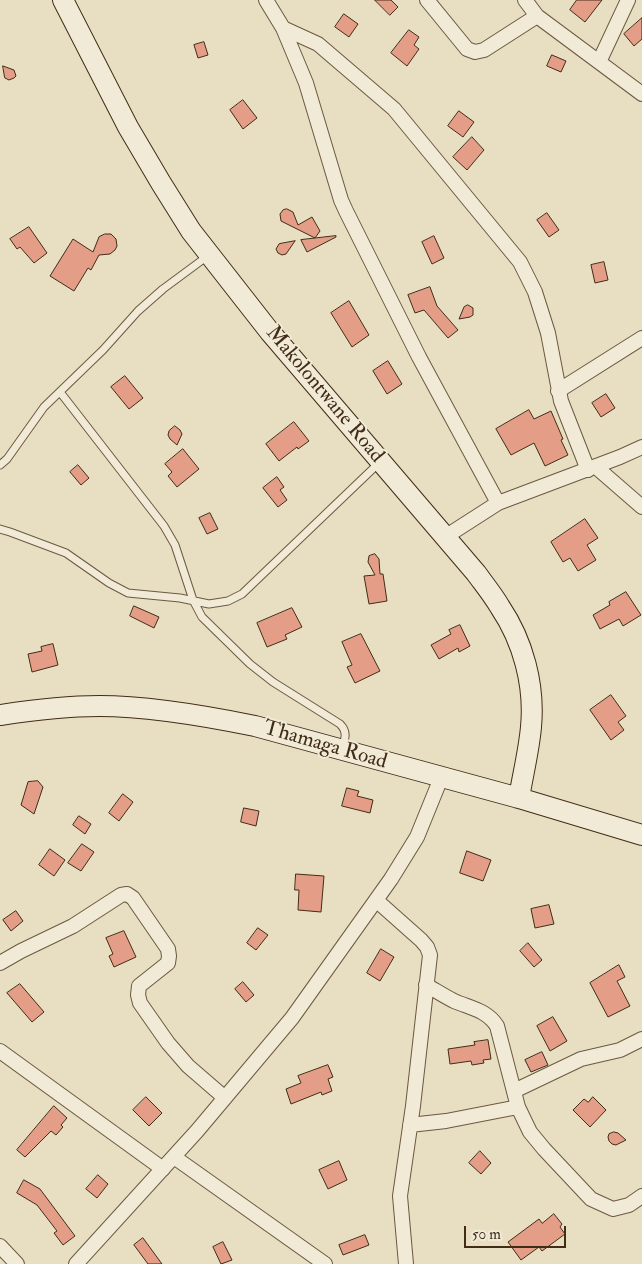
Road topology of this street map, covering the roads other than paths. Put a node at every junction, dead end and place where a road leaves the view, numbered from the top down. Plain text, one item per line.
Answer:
1 (63, 0) edge
2 (266, 0) edge
3 (426, 0) edge
4 (526, 0) edge
5 (628, 0) edge
6 (537, 16) junction
7 (283, 28) junction
8 (599, 62) junction
9 (642, 94) edge
10 (209, 255) junction
11 (642, 338) edge
12 (558, 391) junction
13 (60, 392) junction
14 (642, 447) edge
15 (380, 461) junction
16 (0, 465) edge
17 (592, 468) junction
18 (498, 504) junction
19 (642, 507) edge
20 (0, 529) edge
21 (444, 537) junction
22 (194, 600) junction
23 (0, 715) edge
24 (342, 750) junction
25 (441, 778) junction
26 (519, 798) junction
27 (642, 835) edge
28 (376, 900) junction
29 (0, 963) edge
30 (426, 985) junction
31 (642, 1040) edge
32 (0, 1050) edge
33 (514, 1091) junction
34 (225, 1098) junction
35 (518, 1107) junction
36 (410, 1125) junction
37 (174, 1157) junction
38 (163, 1169) junction
39 (642, 1196) edge
40 (0, 1246) edge
41 (17, 1264) edge
42 (76, 1264) edge
43 (325, 1264) edge
44 (406, 1264) edge

1 - 10 main road, Makolontwane Road
2 - 7 street
3 - 6 street
4 - 6 street
5 - 8 street
6 - 8 street
7 - 12 street
7 - 18 street
8 - 9 street
10 - 13 lane
10 - 15 main road, Makolontwane Road
11 - 12 street
12 - 17 street
13 - 16 lane
13 - 22 lane
14 - 17 street
15 - 21 main road, Makolontwane Road
15 - 22 lane
17 - 18 street
17 - 19 street
18 - 21 street
20 - 22 lane
21 - 26 main road, Makolontwane Road
22 - 24 lane
23 - 24 main road, Thamaga Road
24 - 25 main road, Thamaga Road
25 - 26 main road, Thamaga Road
25 - 28 street
26 - 27 main road, Thamaga Road
28 - 30 street
28 - 34 street
29 - 34 street
30 - 33 street
30 - 36 street
31 - 33 street
32 - 38 street
33 - 35 street
34 - 37 street
35 - 36 street
35 - 39 street
36 - 44 street
37 - 38 street
37 - 43 street
38 - 42 street
40 - 41 street

